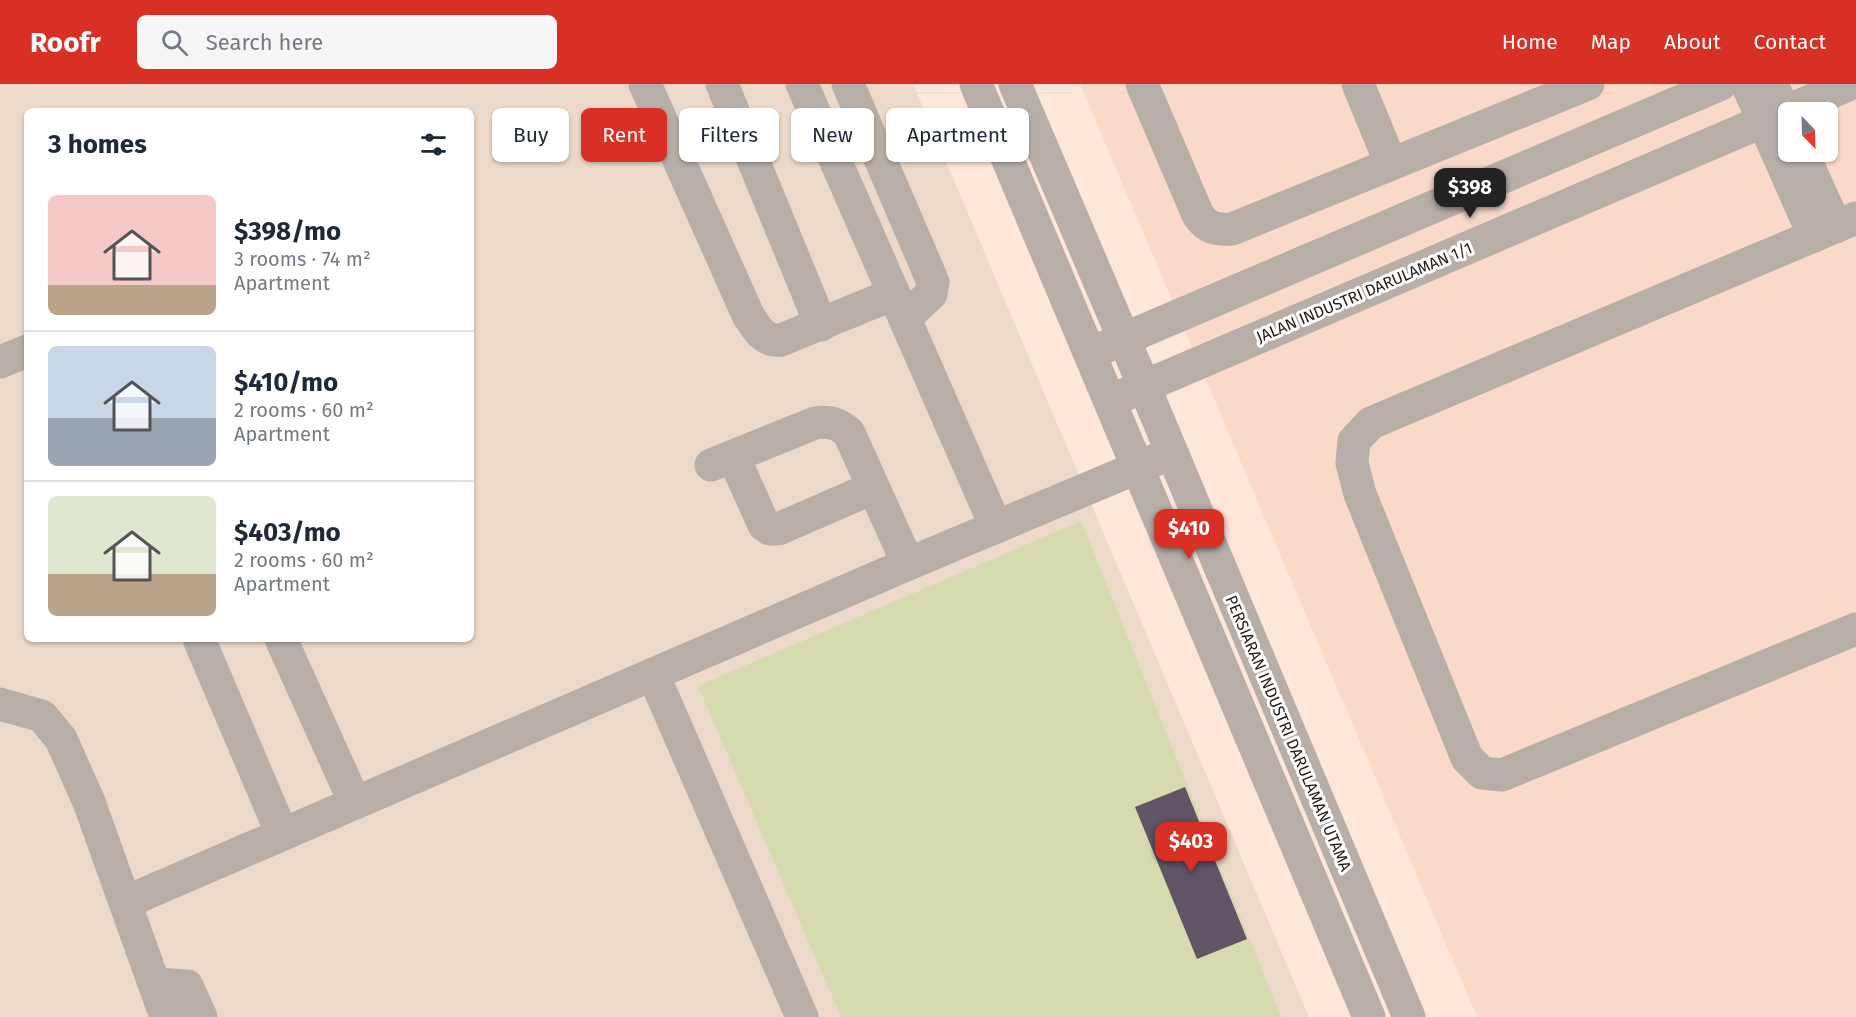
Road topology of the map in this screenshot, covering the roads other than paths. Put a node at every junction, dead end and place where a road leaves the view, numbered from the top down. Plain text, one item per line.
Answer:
1 (645, 84) edge
2 (722, 84) edge
3 (802, 84) edge
4 (848, 84) edge
5 (976, 84) edge
6 (1015, 84) edge
7 (1142, 84) edge
8 (1358, 84) edge
9 (1588, 84) edge
10 (1721, 84) edge
11 (1747, 84) edge
12 (1850, 84) edge
13 (1777, 109) edge
14 (1806, 162) edge
15 (882, 164) junction
16 (1391, 164) junction
17 (845, 182) junction
18 (1835, 227) edge
19 (899, 306) junction
20 (821, 324) junction
21 (1124, 340) junction
22 (24, 352) edge
23 (1089, 353) junction
24 (0, 362) edge
25 (1144, 386) junction
26 (1110, 402) junction
27 (1172, 453) junction
28 (1136, 468) junction
29 (873, 488) junction
30 (996, 527) junction
31 (908, 564) junction
32 (1856, 629) edge
33 (200, 642) edge
34 (282, 642) edge
35 (653, 674) junction
36 (0, 704) edge
37 (355, 803) junction
38 (282, 834) junction
39 (126, 903) junction
40 (155, 984) junction
41 (166, 1017) edge
42 (201, 1017) edge
43 (802, 1017) edge
44 (1369, 1017) edge
45 (1409, 1017) edge

1 - 20 street
2 - 20 street
3 - 17 street
4 - 15 street
5 - 23 street
6 - 21 street, PERSIARAN INDUSTRI DARULAMAN UTAMA
7 - 16 street
8 - 16 street
9 - 16 street
10 - 21 street
11 - 13 street
12 - 13 street, JALAN INDUSTRI DARULAMAN 1/1
13 - 18 street
13 - 25 street, JALAN INDUSTRI DARULAMAN 1/1
14 - 18 street
15 - 17 street
15 - 19 street
17 - 19 street
18 - 32 street
19 - 20 street
19 - 30 street
21 - 23 street
21 - 25 street, PERSIARAN INDUSTRI DARULAMAN UTAMA
22 - 24 street
23 - 26 street
25 - 26 street, JALAN INDUSTRI DARULAMAN 1/1
25 - 27 street, PERSIARAN INDUSTRI DARULAMAN UTAMA
26 - 28 street
27 - 28 street
27 - 45 street, PERSIARAN INDUSTRI DARULAMAN UTAMA
28 - 30 street
28 - 44 street
29 - 29 street
29 - 31 street
30 - 31 street
31 - 35 street
33 - 38 street
34 - 37 street
35 - 37 street
35 - 43 street
36 - 39 street
37 - 38 street
38 - 39 street
39 - 40 street
40 - 41 street
40 - 42 street

